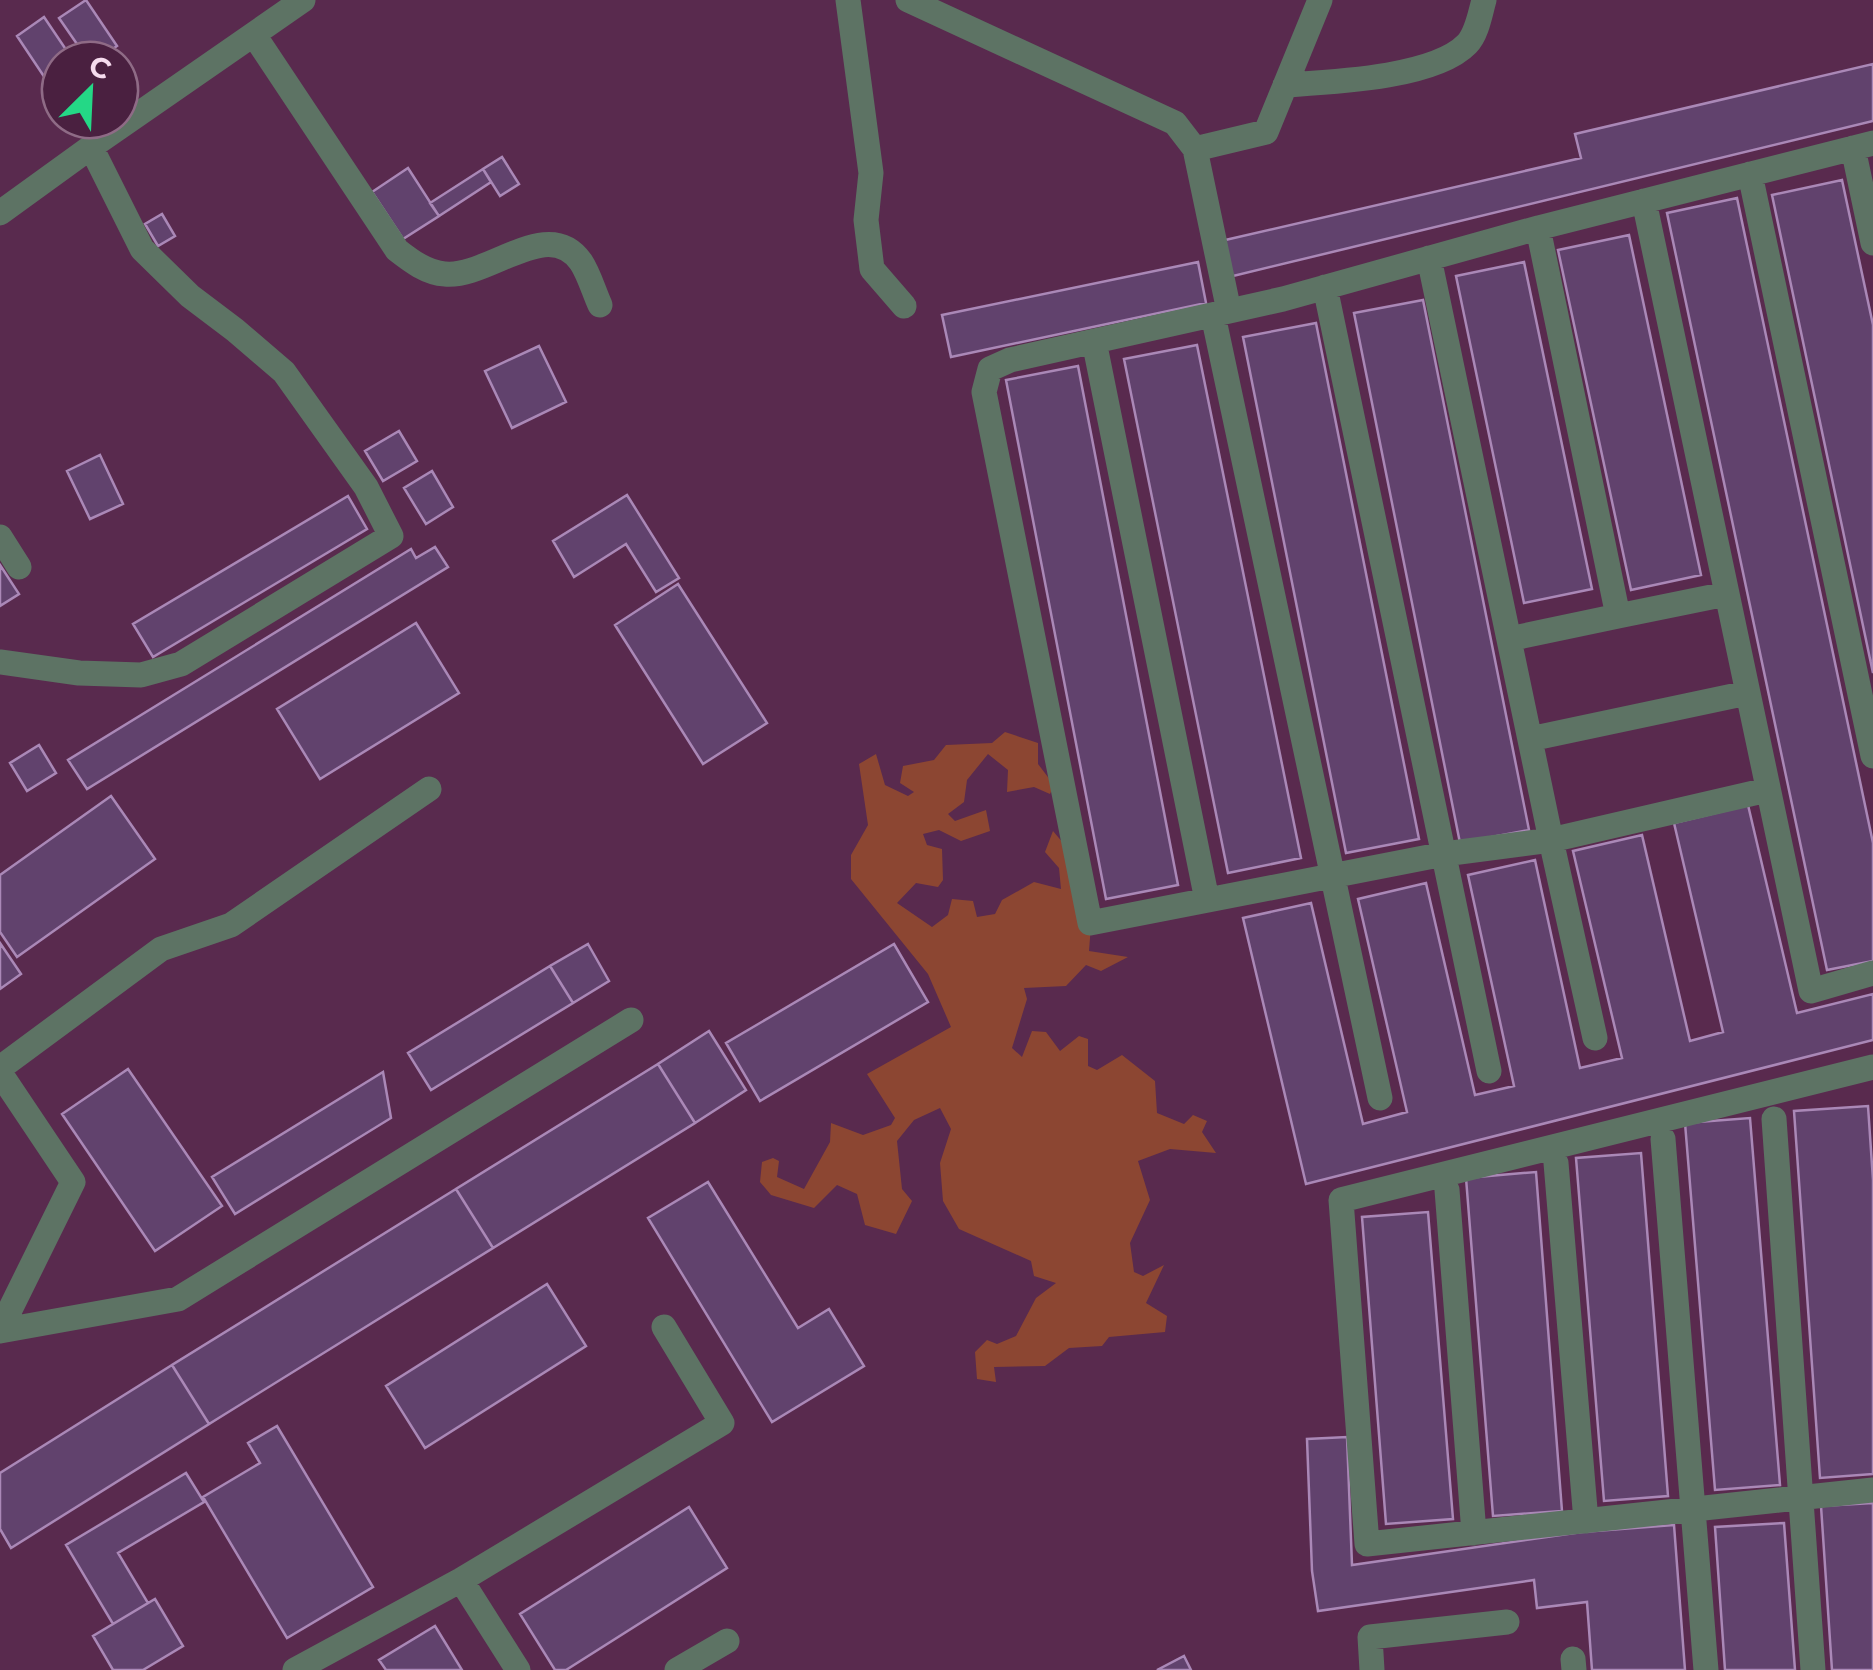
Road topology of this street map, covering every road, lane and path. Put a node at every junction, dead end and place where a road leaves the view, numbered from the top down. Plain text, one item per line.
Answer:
1 (303, 0) edge
2 (848, 0) edge
3 (908, 0) edge
4 (1320, 0) edge
5 (1484, 0) edge
6 (254, 35) junction
7 (1286, 86) junction
8 (1863, 145) edge
9 (91, 146) junction
10 (1195, 149) junction
11 (1750, 174) junction
12 (1644, 201) junction
13 (0, 213) edge
14 (1538, 228) junction
15 (1873, 243) edge
16 (1430, 258) junction
17 (1326, 287) junction
18 (600, 305) dead end
19 (904, 306) dead end
20 (1221, 313) junction
21 (1094, 341) junction
22 (0, 536) edge
23 (19, 567) dead end
24 (1726, 594) junction
25 (1618, 616) junction
26 (1509, 639) junction
27 (0, 662) edge
28 (1747, 693) junction
29 (1530, 739) junction
30 (1873, 756) edge
31 (429, 789) dead end
32 (1767, 790) junction
33 (1551, 840) junction
34 (1444, 854) junction
35 (1333, 876) junction
36 (1207, 900) junction
37 (1873, 973) edge
38 (631, 1020) dead end
39 (1595, 1038) dead end
40 (1873, 1067) edge
41 (0, 1071) edge
42 (1489, 1071) dead end
43 (1380, 1098) dead end
44 (1774, 1119) dead end
45 (1664, 1139) dead end
46 (1556, 1162) dead end
47 (1447, 1190) dead end
48 (664, 1327) dead end
49 (0, 1331) edge
50 (1873, 1490) edge
51 (1801, 1498) junction
52 (1692, 1510) junction
53 (1586, 1522) junction
54 (1474, 1533) junction
55 (461, 1580) junction
56 (1506, 1622) dead end
57 (727, 1641) dead end
58 (295, 1670) edge
59 (518, 1670) edge
60 (677, 1670) edge
61 (1372, 1670) edge
62 (1706, 1670) edge
63 (1813, 1670) edge

1 - 6 street
2 - 19 street
3 - 10 street
4 - 7 street
5 - 7 street
6 - 9 street
6 - 18 street
7 - 10 street
8 - 11 street
8 - 15 street
9 - 13 street
9 - 27 street
10 - 20 street
11 - 12 street
11 - 30 street
12 - 14 street
12 - 24 street
14 - 16 street
14 - 25 street
16 - 17 street
16 - 26 street
17 - 20 street
17 - 34 street
20 - 21 street
20 - 35 street
21 - 36 street
21 - 36 street
22 - 23 street
24 - 25 street
24 - 28 street
25 - 26 street
26 - 29 street
28 - 29 street
28 - 32 street
29 - 33 street
31 - 41 street
32 - 33 street
32 - 37 street
33 - 34 street
33 - 39 street
34 - 35 street
34 - 42 street
35 - 36 street
35 - 43 street
38 - 49 street
40 - 54 street
41 - 49 street
44 - 51 street
45 - 52 street
46 - 53 street
47 - 54 street
48 - 55 street
50 - 51 street
51 - 52 street
51 - 63 street
52 - 53 street
52 - 62 street
53 - 54 street
55 - 58 street
55 - 59 street
56 - 61 street
57 - 60 street

